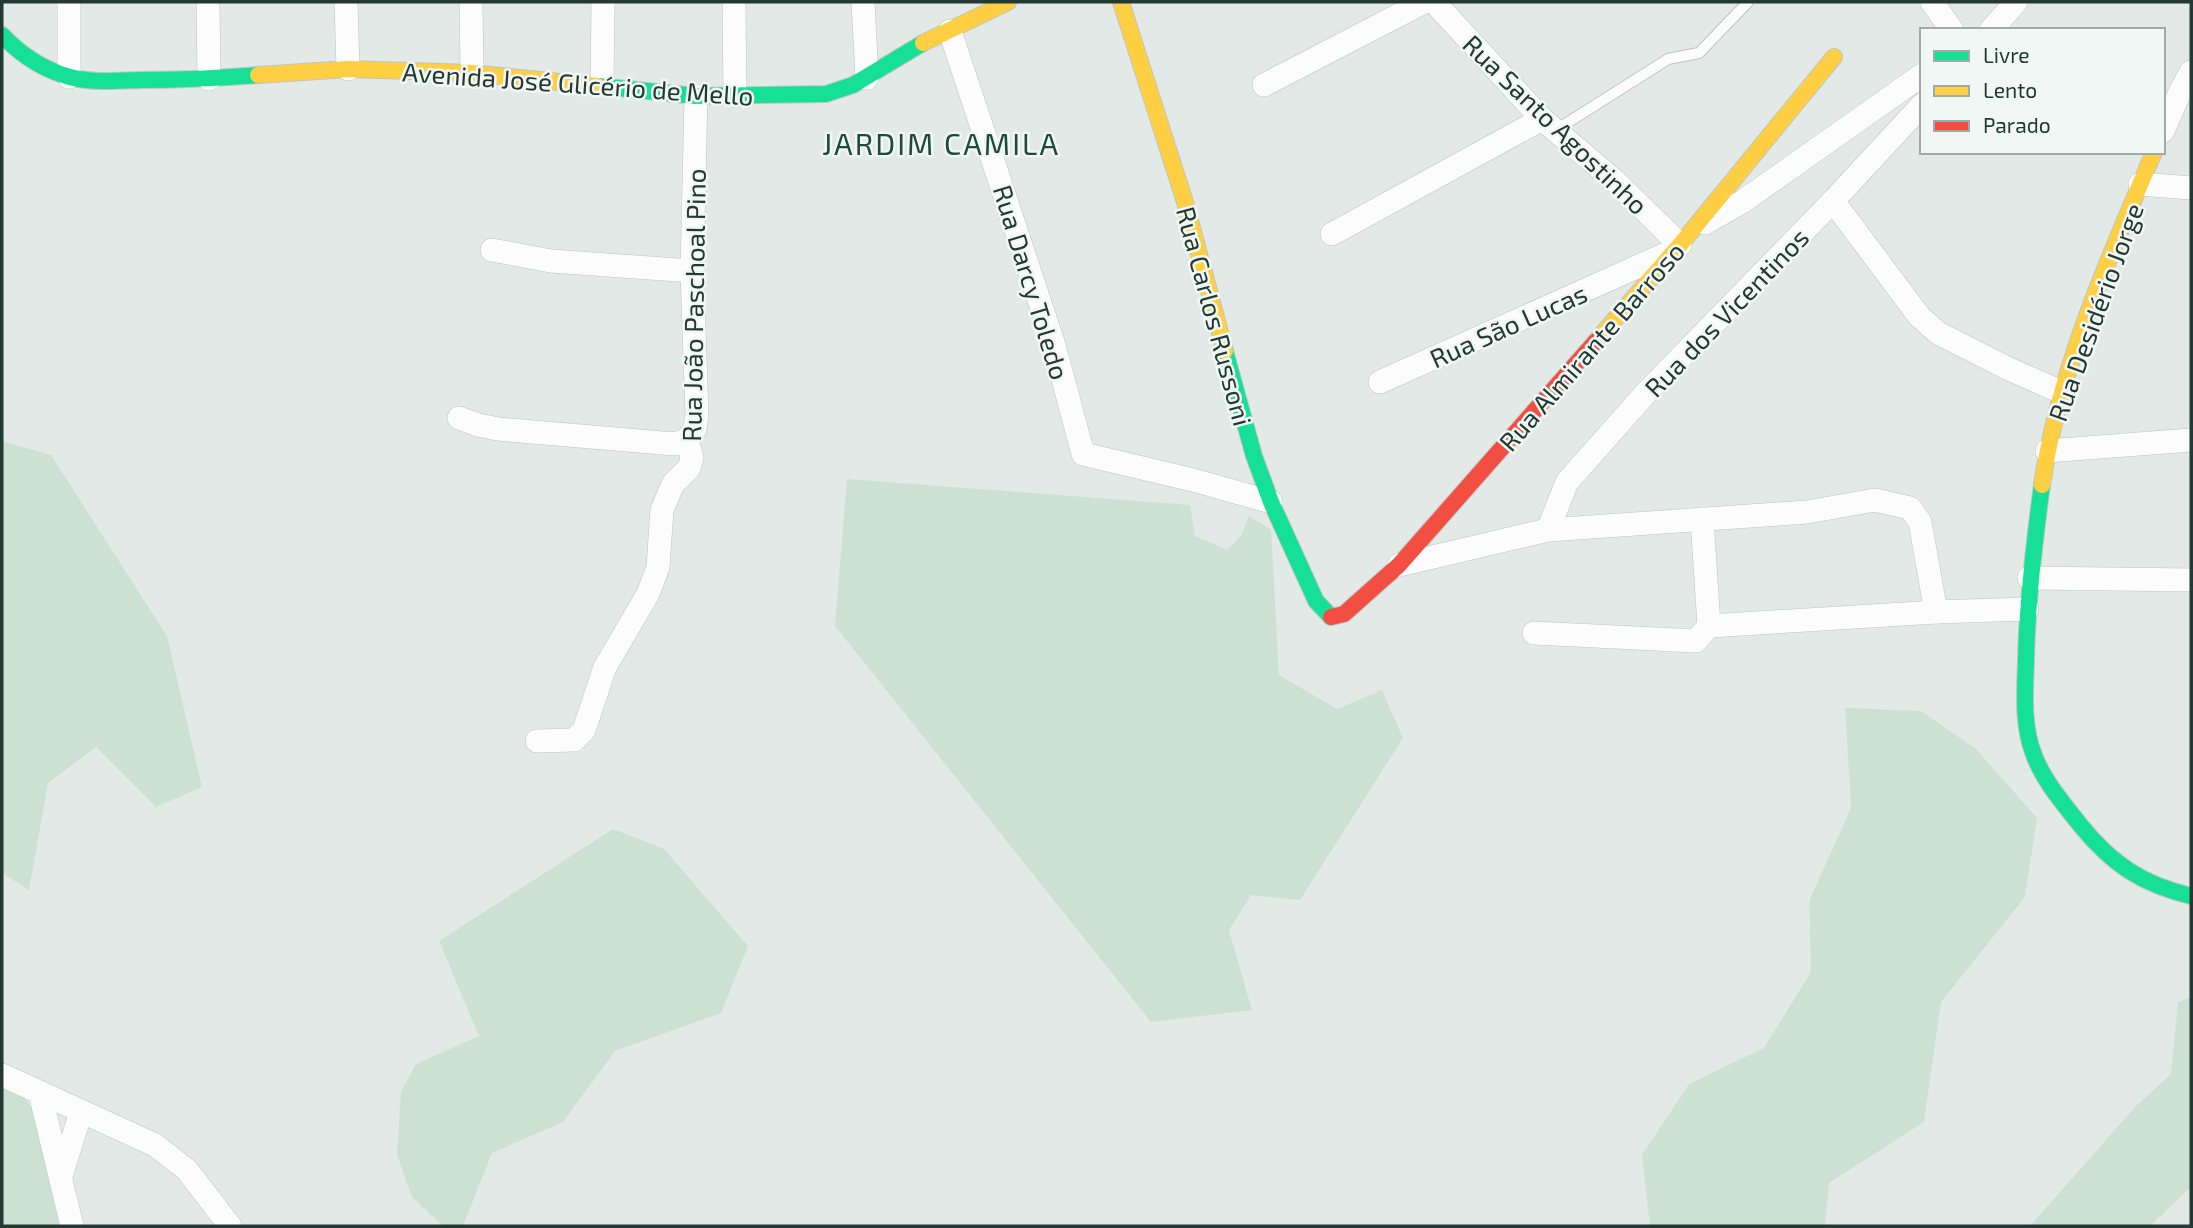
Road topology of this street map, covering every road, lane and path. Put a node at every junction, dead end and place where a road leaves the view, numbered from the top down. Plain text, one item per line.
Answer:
1 (69, 2) edge
2 (208, 2) edge
3 (346, 2) edge
4 (471, 2) edge
5 (603, 2) edge
6 (734, 2) edge
7 (863, 2) edge
8 (1121, 2) edge
9 (1424, 2) edge
10 (1434, 2) edge
11 (1748, 2) edge
12 (2016, 2) edge
13 (999, 4) edge
14 (1993, 28) edge
15 (950, 31) junction
16 (2, 35) edge
17 (1834, 57) dead end
18 (348, 69) junction
19 (2191, 72) edge
20 (472, 73) junction
21 (1920, 76) edge
22 (69, 77) junction
23 (867, 78) junction
24 (209, 79) junction
25 (602, 85) junction
26 (1264, 85) dead end
27 (696, 96) junction
28 (735, 96) junction
29 (1920, 107) edge
30 (1549, 124) junction
31 (2165, 126) edge
32 (2153, 154) edge
33 (2140, 184) junction
34 (2191, 188) edge
35 (1833, 201) junction
36 (1332, 234) dead end
37 (1681, 243) junction
38 (492, 250) dead end
39 (692, 271) junction
40 (1380, 382) dead end
41 (2061, 392) junction
42 (459, 418) dead end
43 (2190, 434) edge
44 (687, 440) junction
45 (2048, 451) junction
46 (1270, 502) junction
47 (1702, 519) junction
48 (1548, 530) junction
49 (1399, 565) junction
50 (2029, 578) junction
51 (2191, 580) edge
52 (2027, 609) junction
53 (1936, 612) junction
54 (1332, 618) joint
55 (1709, 626) junction
56 (1534, 633) dead end
57 (537, 740) dead end
58 (2191, 896) edge
59 (2, 1075) edge
60 (40, 1093) junction
61 (81, 1112) junction
62 (61, 1176) junction
63 (72, 1226) edge
64 (230, 1226) edge

1 - 22 street
2 - 24 street
3 - 18 street
4 - 20 street
5 - 25 street
6 - 28 street
7 - 23 street
8 - 46 street, Rua Carlos Russoni
9 - 26 street
10 - 30 street, Rua Santo Agostinho
11 - 30 lane
12 - 14 street
13 - 15 street, Avenida José Glicério de Mello
15 - 23 street, Avenida José Glicério de Mello
15 - 46 street, Rua Darcy Toledo
16 - 22 street, Avenida José Glicério de Mello
17 - 37 street, Rua Almirante Barroso
18 - 20 street, Avenida José Glicério de Mello
18 - 24 street, Avenida José Glicério de Mello
19 - 31 street
20 - 25 street, Avenida José Glicério de Mello
21 - 37 street, Rua São Lucas
22 - 24 street, Avenida José Glicério de Mello
23 - 28 street, Avenida José Glicério de Mello
25 - 27 street, Avenida José Glicério de Mello
27 - 28 street, Avenida José Glicério de Mello
27 - 39 street, Rua João Paschoal Pino
29 - 35 street, Rua dos Vicentinos
30 - 36 street
30 - 37 street, Rua Santo Agostinho
32 - 33 street, Rua Desidério Jorge
33 - 34 street
33 - 41 street, Rua Desidério Jorge
35 - 41 street
35 - 48 street, Rua dos Vicentinos
37 - 40 street, Rua São Lucas
37 - 49 street, Rua Almirante Barroso
38 - 39 street
39 - 44 street, Rua João Paschoal Pino
41 - 45 street, Rua Desidério Jorge
42 - 44 street
43 - 45 street
44 - 57 street, Rua João Paschoal Pino
45 - 50 street, Rua Desidério Jorge
46 - 54 street, Rua Carlos Russoni
47 - 48 street
47 - 53 street
47 - 55 street
48 - 49 street
49 - 54 street, Rua Almirante Barroso
50 - 51 street
50 - 52 street, Rua Desidério Jorge
52 - 53 street
52 - 58 street, Rua Desidério Jorge
53 - 55 street
55 - 56 street
59 - 60 street
60 - 61 street
60 - 62 street
61 - 62 street
61 - 64 street
62 - 63 street

